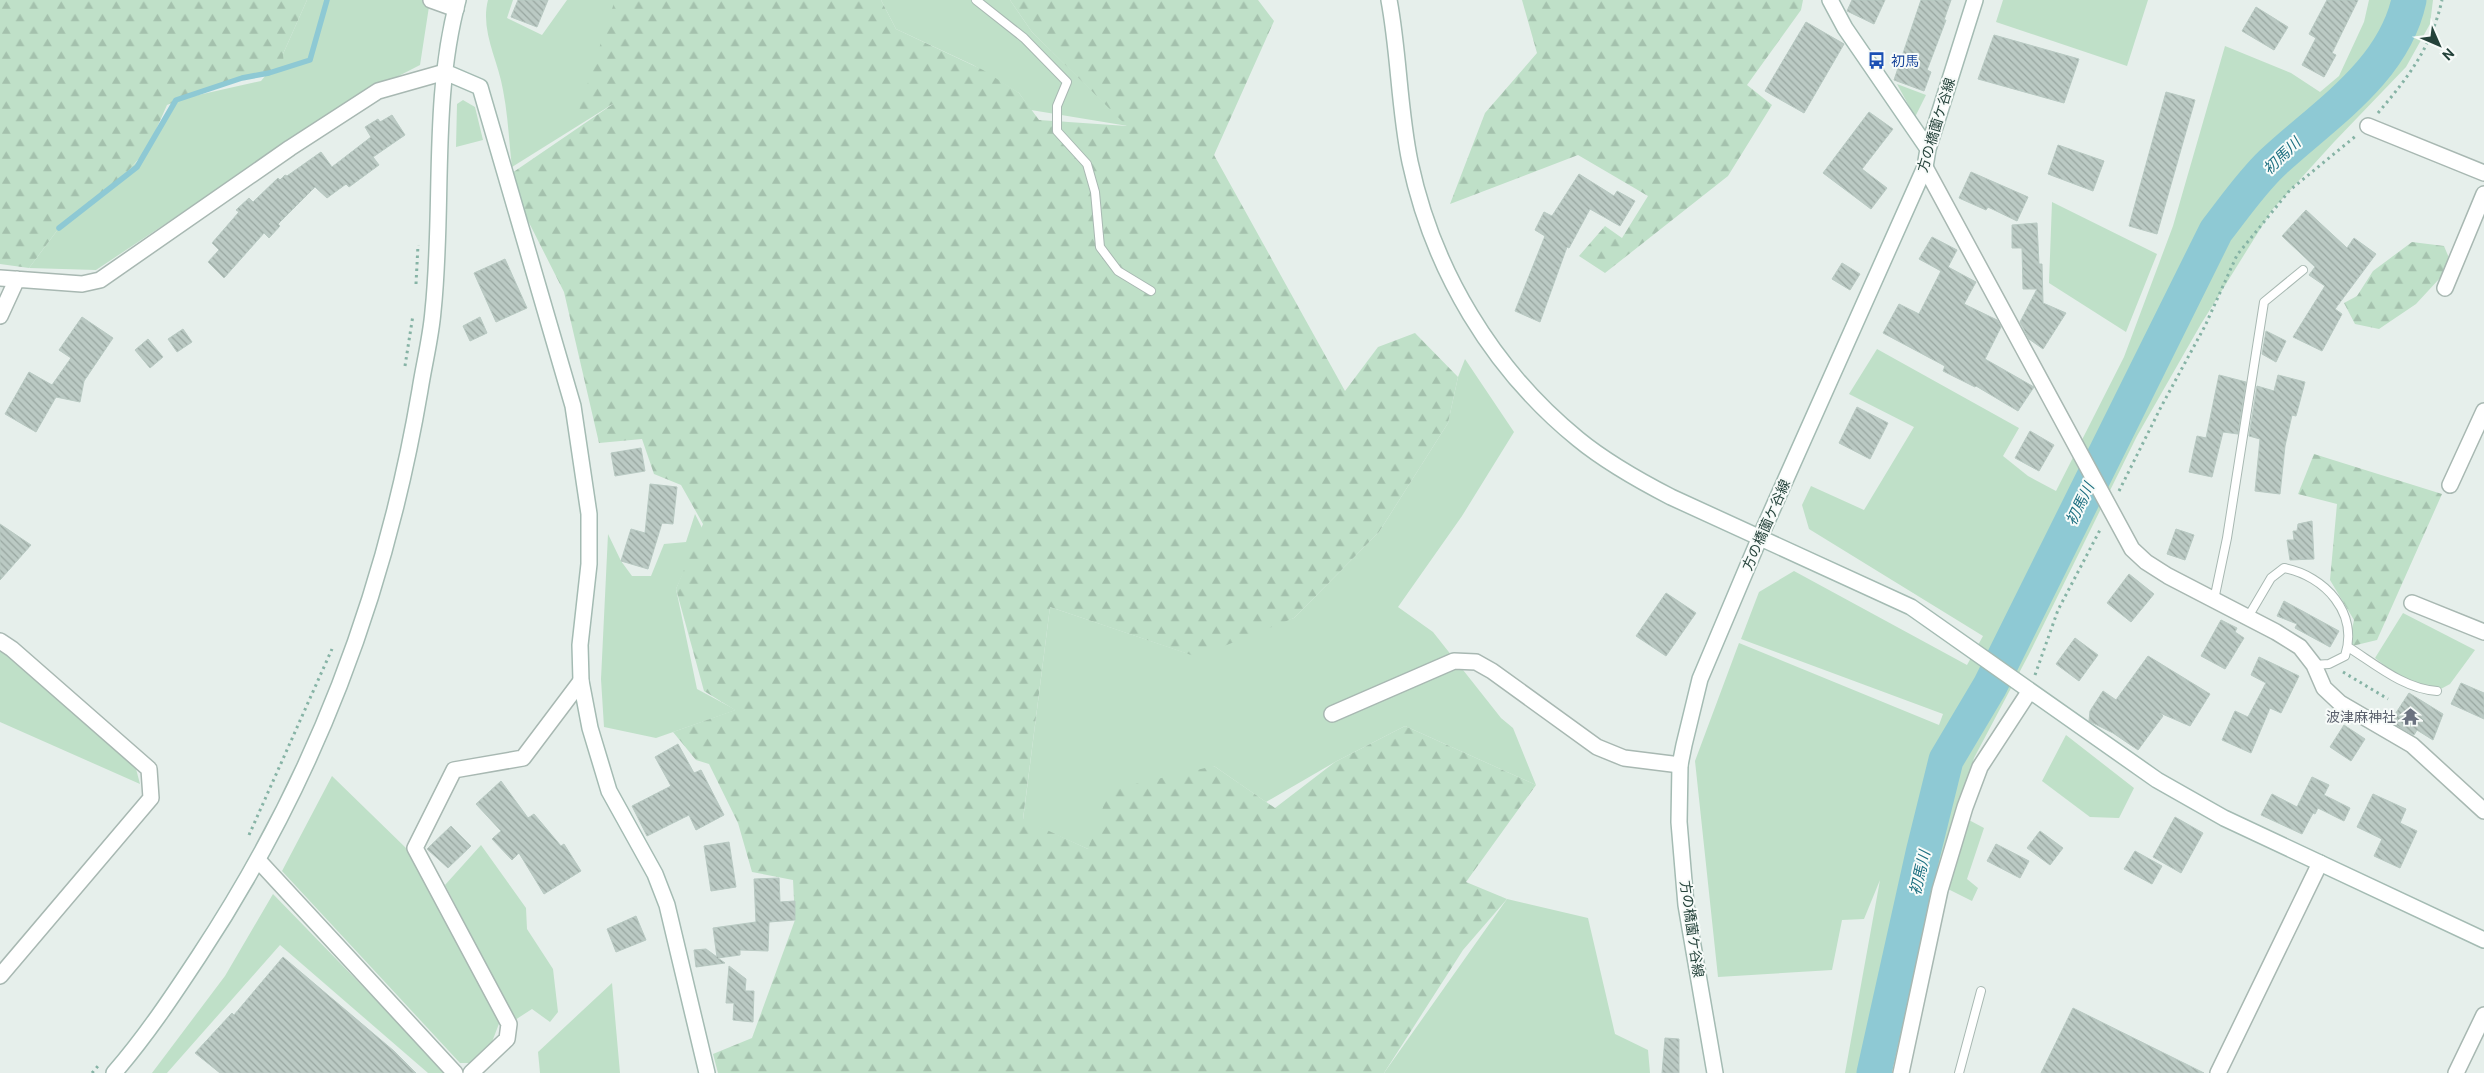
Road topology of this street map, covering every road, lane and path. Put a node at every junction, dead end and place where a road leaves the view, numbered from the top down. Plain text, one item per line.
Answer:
1 (431, 0) edge
2 (976, 0) edge
3 (1389, 0) edge
4 (1830, 0) edge
5 (1974, 0) edge
6 (2442, 0) edge
7 (457, 4) edge
8 (445, 72) junction
9 (2368, 126) junction
10 (1928, 148) junction
11 (1925, 167) junction
12 (2484, 173) edge
13 (2484, 194) edge
14 (418, 241) dead end
15 (2303, 270) dead end
16 (0, 278) edge
17 (17, 280) junction
18 (2445, 288) dead end
19 (416, 289) dead end
20 (1151, 291) dead end
21 (415, 308) dead end
22 (0, 316) edge
23 (404, 367) dead end
24 (2484, 410) edge
25 (2450, 485) dead end
26 (2111, 507) junction
27 (1760, 537) junction
28 (2214, 600) junction
29 (2412, 603) dead end
30 (2248, 617) junction
31 (2484, 632) edge
32 (0, 641) edge
33 (333, 646) dead end
34 (2348, 647) junction
35 (2322, 665) junction
36 (581, 681) junction
37 (2025, 688) junction
38 (2437, 691) dead end
39 (2388, 699) dead end
40 (1332, 714) dead end
41 (1680, 766) junction
42 (2484, 811) edge
43 (245, 843) dead end
44 (258, 860) junction
45 (2320, 863) junction
46 (2484, 940) edge
47 (0, 976) edge
48 (1982, 991) dead end
49 (2484, 1015) edge
50 (104, 1059) dead end
51 (92, 1073) edge
52 (114, 1073) edge
53 (455, 1073) edge
54 (471, 1073) edge
55 (707, 1073) edge
56 (1715, 1073) edge
57 (1901, 1073) edge
58 (1958, 1073) edge
59 (2218, 1073) edge
60 (2456, 1073) edge

1 - 7 street
2 - 20 lane
3 - 27 street
4 - 10 street
5 - 10 street, 方の橋薗ケ谷線
6 - 9 path
7 - 8 street
8 - 17 street
8 - 36 street
8 - 44 street
9 - 12 street
9 - 26 path
10 - 11 street, 方の橋薗ケ谷線
11 - 26 street
11 - 27 street, 方の橋薗ケ谷線
13 - 18 street
14 - 19 path
15 - 28 lane
16 - 17 street
17 - 22 street
21 - 23 path
24 - 25 street
26 - 28 street
26 - 37 path
27 - 37 street
27 - 41 street, 方の橋薗ケ谷線
28 - 30 street
29 - 31 street
30 - 34 lane
30 - 35 street
32 - 47 street
33 - 43 path
34 - 35 lane
34 - 38 lane
35 - 39 path
35 - 42 street
36 - 54 street
36 - 55 street
37 - 45 street
37 - 57 street
40 - 41 street
41 - 56 street, 方の橋薗ケ谷線
44 - 52 street
44 - 53 street
45 - 46 street
45 - 59 street
48 - 58 lane
49 - 60 street
50 - 51 path

